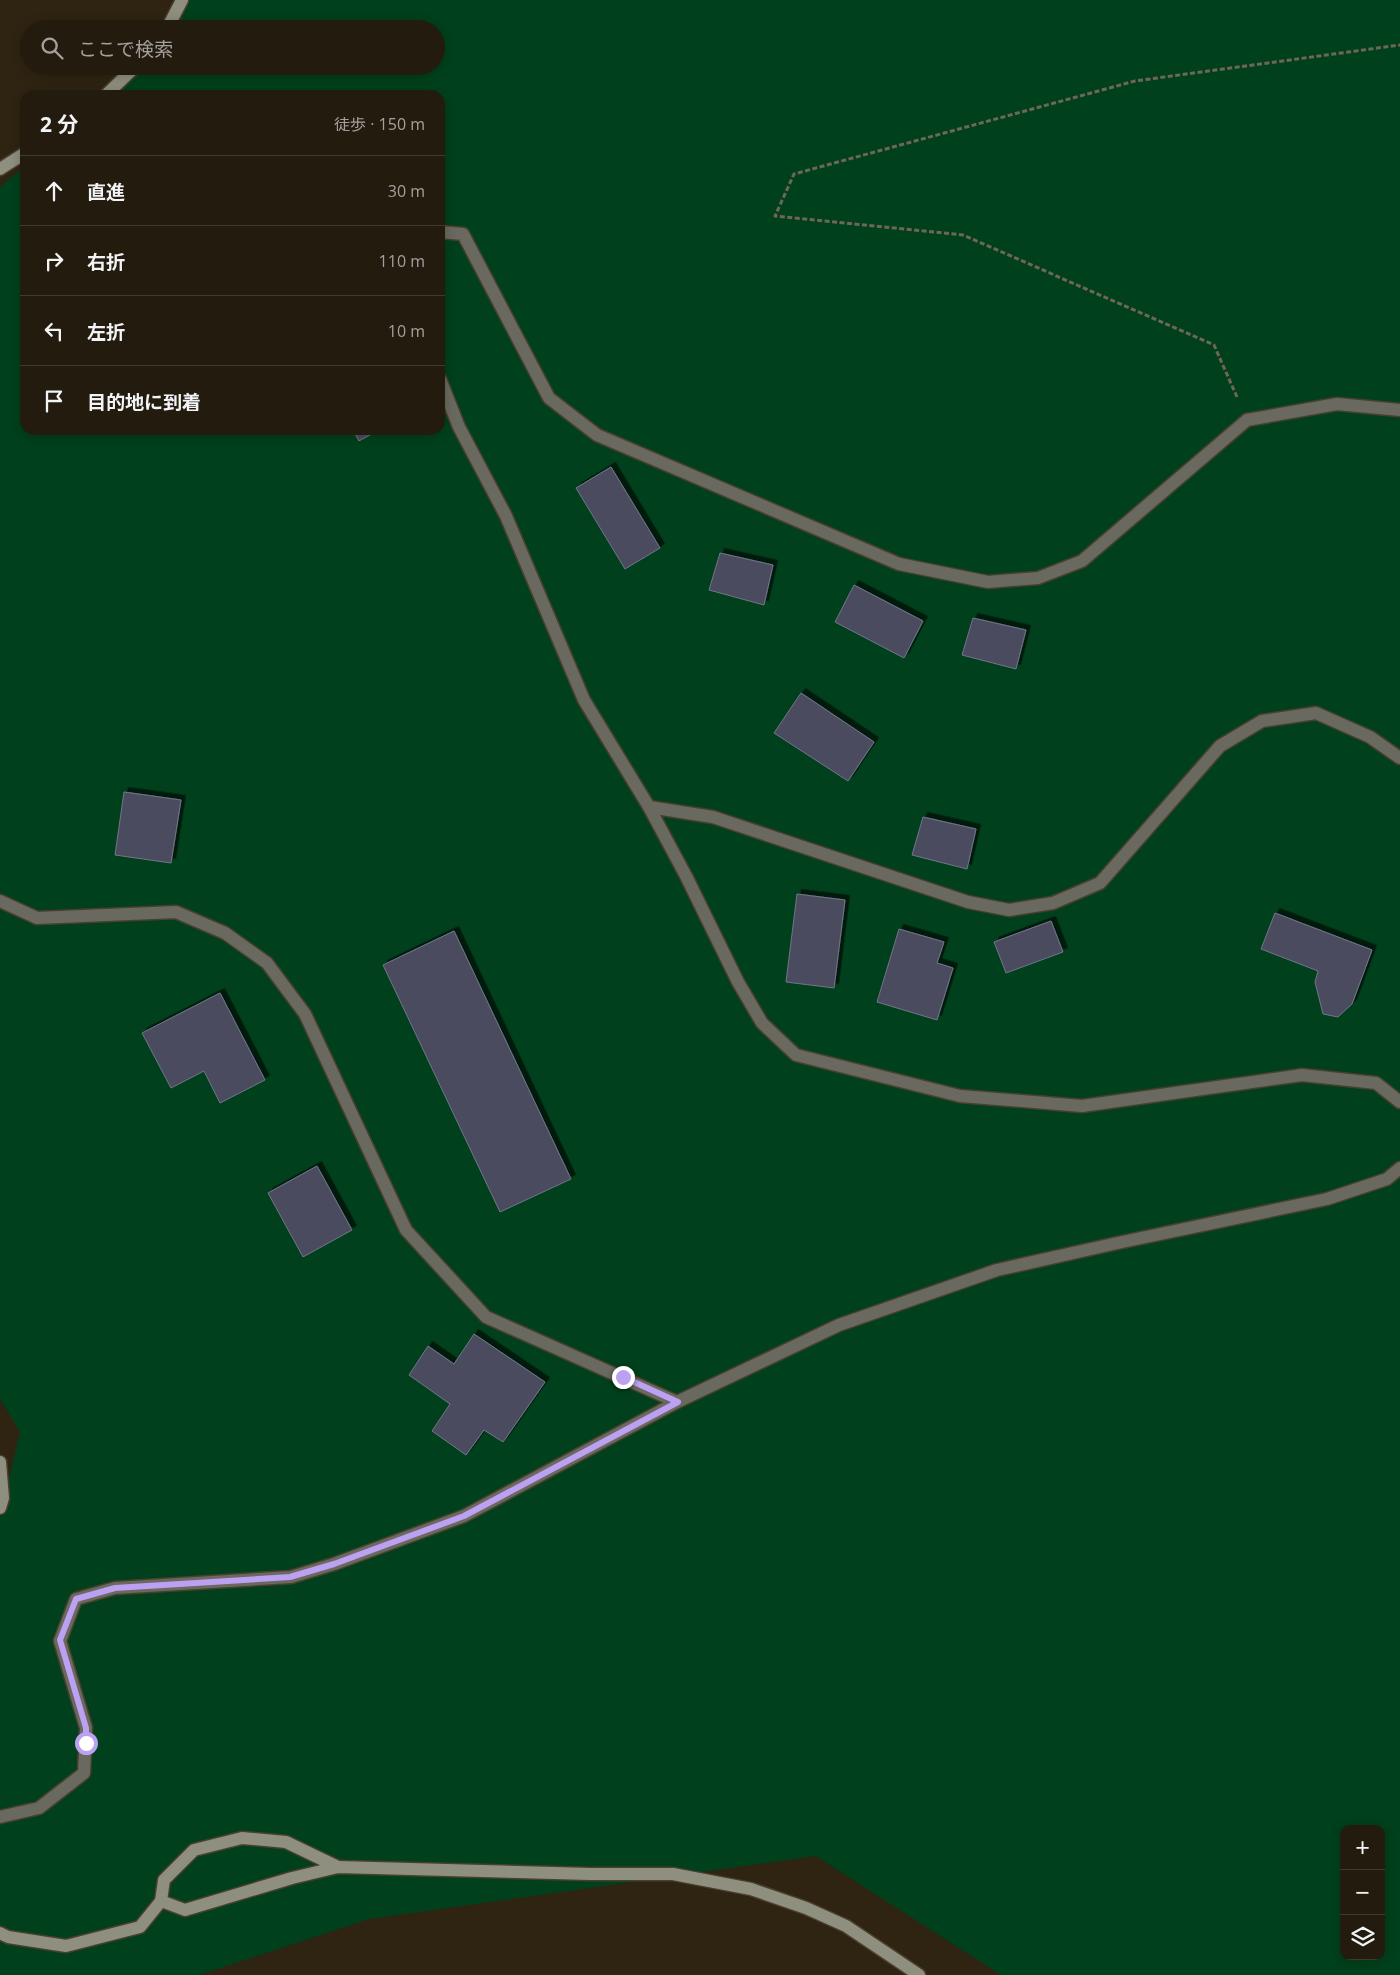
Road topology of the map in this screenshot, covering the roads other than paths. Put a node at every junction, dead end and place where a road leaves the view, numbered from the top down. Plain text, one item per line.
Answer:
1 (182, 0) edge
2 (172, 20) edge
3 (127, 75) edge
4 (111, 90) edge
5 (20, 156) edge
6 (0, 169) edge
7 (445, 232) edge
8 (445, 392) edge
9 (1400, 410) edge
10 (1400, 758) edge
11 (649, 807) junction
12 (0, 901) edge
13 (1400, 1102) edge
14 (1400, 1168) edge
15 (678, 1402) junction
16 (0, 1462) edge
17 (0, 1508) edge
18 (0, 1818) edge
19 (338, 1867) junction
20 (161, 1901) junction
21 (0, 1933) edge
22 (919, 1975) edge

1 - 2 street
3 - 4 street
5 - 6 street
7 - 9 street
8 - 11 street
10 - 11 street
11 - 13 street
12 - 15 street
14 - 15 street
15 - 18 street
16 - 17 street
19 - 20 street
19 - 20 street
19 - 22 street
20 - 21 street

